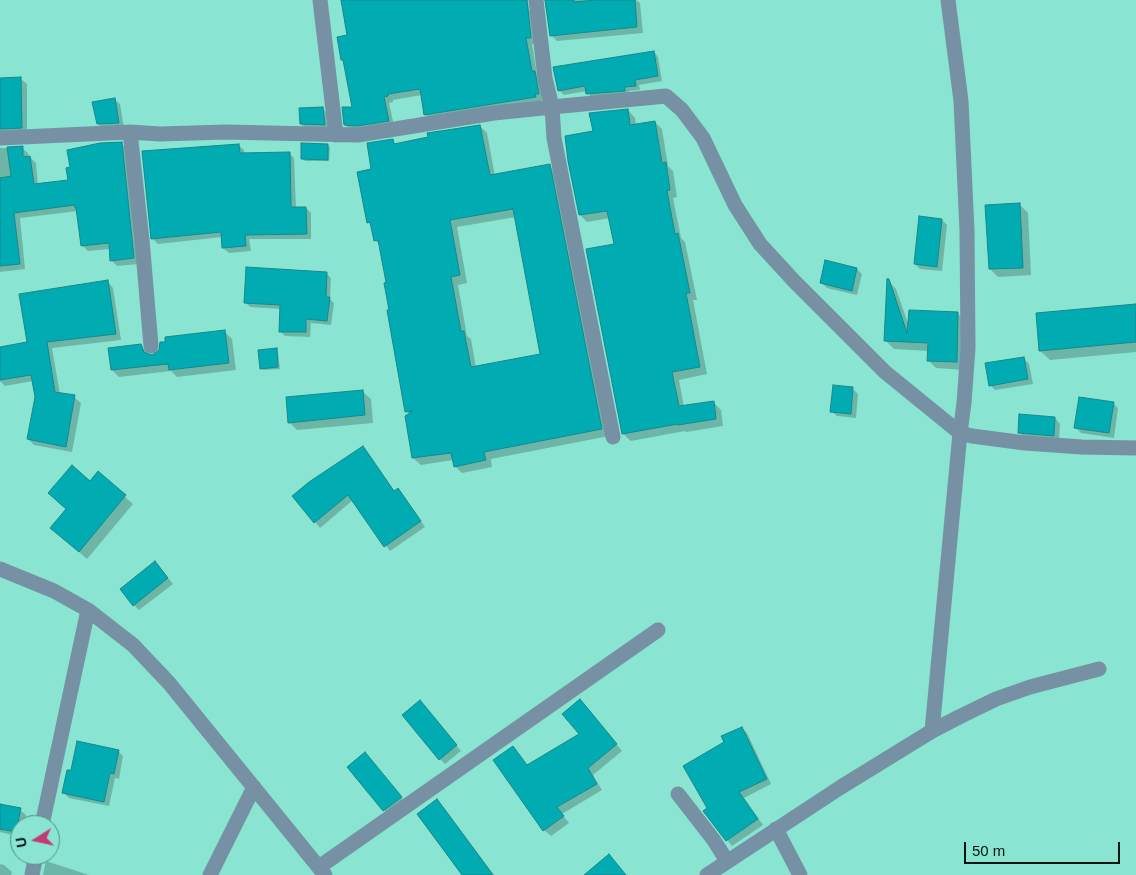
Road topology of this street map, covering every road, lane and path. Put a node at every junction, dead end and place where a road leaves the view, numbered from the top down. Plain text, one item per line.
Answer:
1 (320, 0) edge
2 (536, 0) edge
3 (948, 0) edge
4 (552, 107) junction
5 (130, 132) junction
6 (336, 134) junction
7 (0, 138) edge
8 (151, 346) dead end
9 (960, 433) junction
10 (613, 437) dead end
11 (1136, 448) edge
12 (0, 569) edge
13 (88, 610) junction
14 (658, 630) dead end
15 (1099, 669) dead end
16 (932, 731) junction
17 (254, 787) junction
18 (678, 794) dead end
19 (44, 815) edge
20 (776, 829) junction
21 (727, 861) junction
22 (322, 871) edge
23 (210, 875) edge
24 (707, 875) edge
25 (800, 875) edge

1 - 6 street
2 - 4 street
3 - 9 street
4 - 6 street
4 - 9 street
4 - 10 street
5 - 6 street
5 - 7 street
5 - 8 street
9 - 11 street
9 - 16 street
12 - 13 street
13 - 17 street
13 - 19 street
14 - 22 street
15 - 16 street
16 - 20 street
17 - 22 street
17 - 23 street
18 - 21 street
20 - 21 street
20 - 25 street
21 - 24 street

